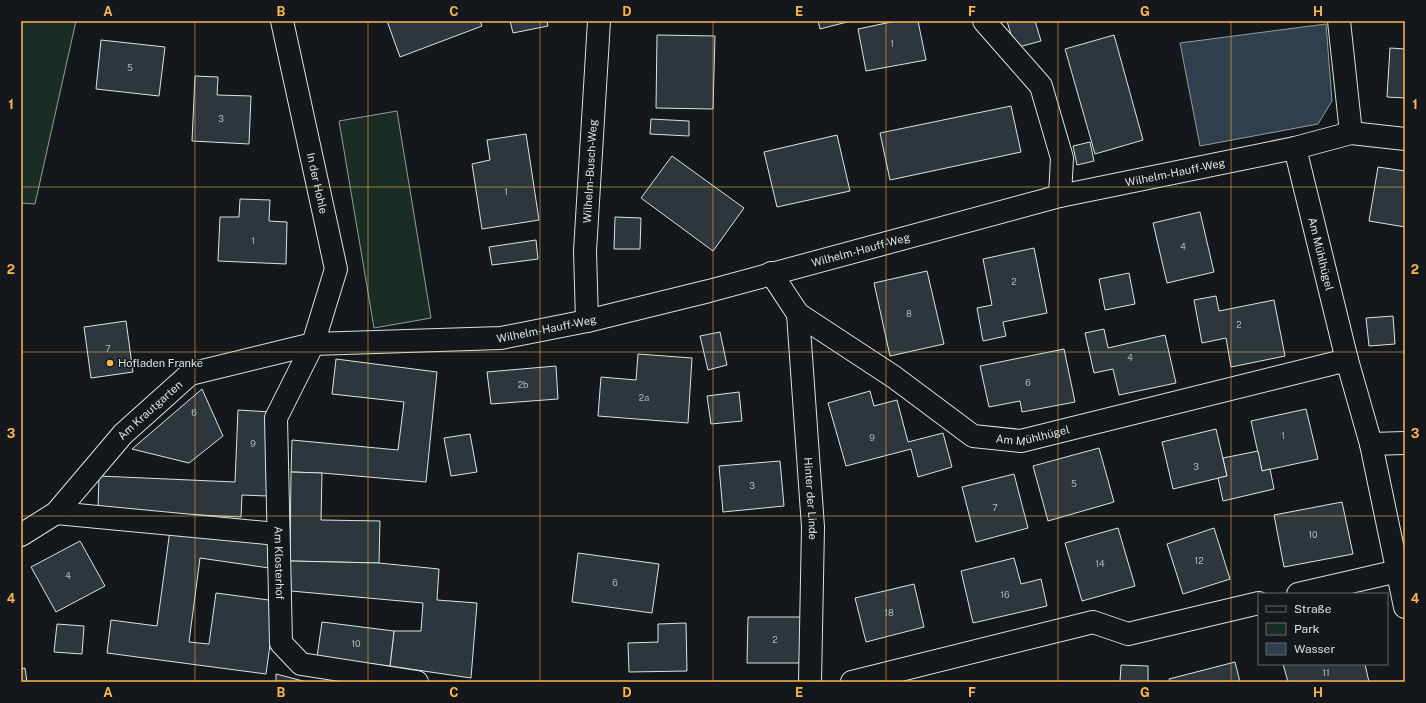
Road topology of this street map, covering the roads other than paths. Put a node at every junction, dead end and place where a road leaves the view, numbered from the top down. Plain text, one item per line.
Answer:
1 (282, 21) edge
2 (600, 21) edge
3 (984, 21) edge
4 (1339, 21) edge
5 (1351, 133) junction
6 (1405, 139) edge
7 (1295, 148) junction
8 (1060, 196) junction
9 (771, 273) junction
10 (798, 314) junction
11 (587, 320) junction
12 (313, 344) junction
13 (1347, 360) junction
14 (1405, 443) edge
15 (1371, 444) junction
16 (56, 513) junction
17 (277, 534) junction
18 (21, 535) edge
19 (1398, 570) junction
20 (1302, 593) edge
21 (1258, 603) edge
22 (1405, 606) edge
23 (417, 682) edge
24 (810, 682) edge
25 (852, 682) edge

1 - 12 street, In der Hohle
2 - 11 street, Wilhelm-Busch-Weg
3 - 8 street
4 - 5 street
5 - 6 street, Wilhelm-Hauff-Weg
5 - 7 street, Wilhelm-Hauff-Weg
7 - 8 street, Wilhelm-Hauff-Weg
7 - 13 street, Am Mühlhügel
8 - 9 street, Wilhelm-Hauff-Weg
9 - 10 street, Am Mühlhügel
9 - 11 street, Wilhelm-Hauff-Weg
10 - 13 street, Am Mühlhügel
10 - 24 street, Hinter der Linde
11 - 12 street, Wilhelm-Hauff-Weg
12 - 16 street, Am Krautgarten
12 - 17 street, Am Klosterhof
13 - 15 street, Am Mühlhügel
14 - 15 street
15 - 19 street, Am Mühlhügel
16 - 17 street
16 - 18 street, Am Krautgarten
17 - 23 street, Am Klosterhof
19 - 20 street
19 - 22 street, Am Mühlhügel
21 - 25 street

